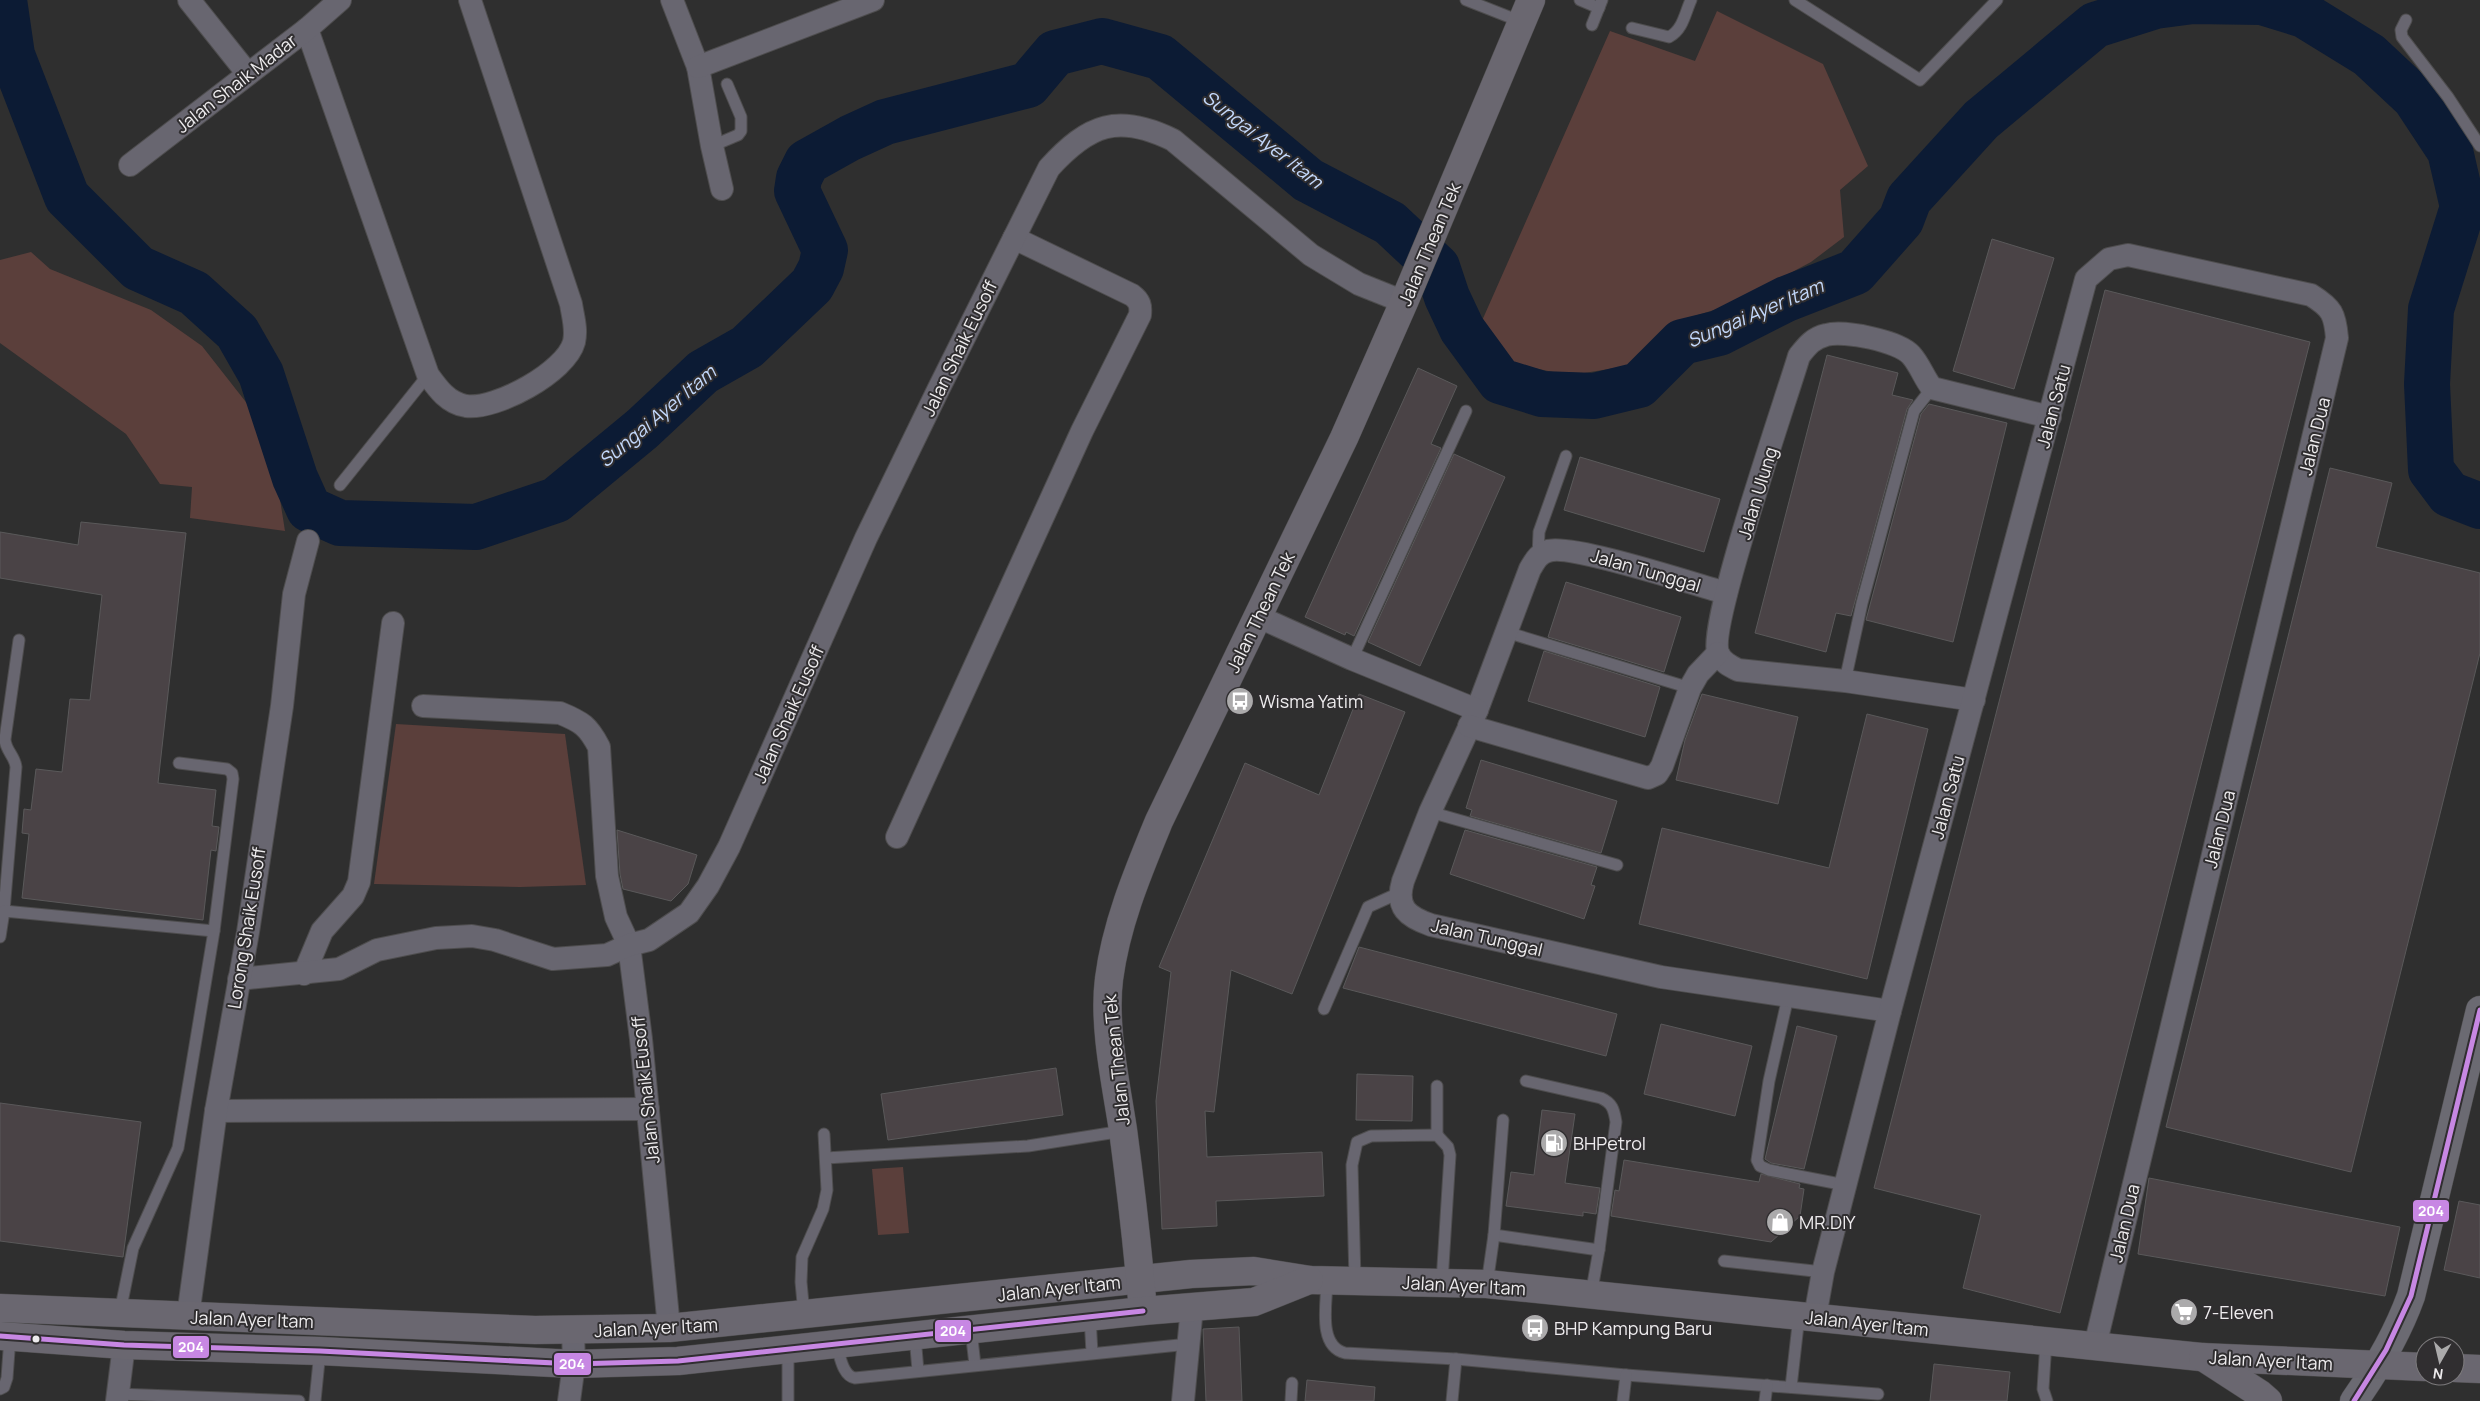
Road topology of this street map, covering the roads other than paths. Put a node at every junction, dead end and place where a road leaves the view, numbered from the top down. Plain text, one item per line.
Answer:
1 (189, 0) edge
2 (340, 0) edge
3 (470, 0) edge
4 (672, 0) edge
5 (872, 0) edge
6 (1466, 0) edge
7 (1580, 0) edge
8 (1690, 0) edge
9 (1796, 0) edge
10 (1997, 0) edge
11 (1600, 4) edge
12 (1527, 11) edge
13 (2406, 20) dead end
14 (1592, 24) dead end
15 (1632, 28) dead end
16 (307, 29) junction
17 (698, 67) junction
18 (248, 74) junction
19 (727, 84) dead end
20 (712, 146) junction
21 (2480, 146) edge
22 (130, 165) dead end
23 (722, 189) dead end
24 (1014, 238) junction
25 (2086, 279) joint
26 (1408, 295) junction
27 (428, 375) junction
28 (1932, 388) junction
29 (1466, 411) dead end
30 (2050, 417) junction
31 (1566, 456) dead end
32 (340, 485) dead end
33 (308, 541) dead end
34 (1538, 556) junction
35 (1726, 593) junction
36 (1259, 616) junction
37 (393, 623) dead end
38 (1506, 632) junction
39 (19, 640) dead end
40 (1718, 653) junction
41 (1352, 660) junction
42 (1845, 681) junction
43 (1690, 688) junction
44 (1974, 700) junction
45 (423, 706) dead end
46 (1473, 718) junction
47 (179, 763) dead end
48 (1430, 812) junction
49 (897, 837) dead end
50 (1617, 865) dead end
51 (1399, 893) junction
52 (4, 911) junction
53 (214, 931) junction
54 (0, 937) edge
55 (629, 945) junction
56 (304, 974) junction
57 (239, 979) junction
58 (1788, 997) junction
59 (1324, 1009) dead end
60 (2480, 1010) edge
61 (1890, 1011) junction
62 (2475, 1053) edge
63 (1526, 1081) dead end
64 (1437, 1086) dead end
65 (648, 1109) junction
66 (216, 1110) junction
67 (1503, 1120) dead end
68 (1123, 1131) junction
69 (824, 1134) dead end
70 (1437, 1135) junction
71 (826, 1158) junction
72 (1845, 1185) junction
73 (1494, 1235) junction
74 (1599, 1250) junction
75 (1724, 1260) dead end
76 (1823, 1272) junction
77 (1140, 1279) junction
78 (1319, 1280) junction
79 (1355, 1280) junction
80 (1442, 1282) junction
81 (1487, 1284) junction
82 (1591, 1296) junction
83 (1192, 1307) junction
84 (0, 1308) edge
85 (1143, 1311) junction
86 (120, 1312) junction
87 (804, 1315) junction
88 (188, 1316) junction
89 (1807, 1316) junction
90 (1090, 1317) junction
91 (669, 1328) junction
92 (972, 1329) junction
93 (573, 1331) junction
94 (915, 1335) junction
95 (5, 1337) edge
96 (2046, 1341) junction
97 (124, 1344) junction
98 (836, 1344) junction
99 (1189, 1344) junction
100 (2095, 1346) junction
101 (788, 1349) junction
102 (320, 1351) junction
103 (1092, 1353) junction
104 (2201, 1357) junction
105 (1456, 1359) junction
106 (574, 1364) junction
107 (975, 1365) junction
108 (2380, 1365) junction
109 (2415, 1367) edge
110 (2465, 1368) edge
111 (2480, 1369) edge
112 (918, 1371) junction
113 (1626, 1375) junction
114 (1292, 1383) dead end
115 (1767, 1385) junction
116 (1791, 1387) junction
117 (0, 1389) edge
118 (1878, 1394) dead end
119 (118, 1397) edge
120 (299, 1401) edge
121 (315, 1401) edge
122 (568, 1401) edge
123 (788, 1401) edge
124 (1183, 1401) edge
125 (1291, 1401) edge
126 (1452, 1401) edge
127 (1624, 1401) edge
128 (1765, 1401) edge
129 (2047, 1401) edge
130 (2268, 1401) edge
131 (2354, 1401) edge

1 - 18 street
2 - 16 street, Jalan Shaik Madar
3 - 27 street
4 - 17 street
5 - 17 street
6 - 12 lane
7 - 11 lane
8 - 15 lane
9 - 10 lane
11 - 14 lane
12 - 26 main road, Jalan Thean Tek
13 - 21 lane
16 - 18 street, Jalan Shaik Madar
16 - 27 street
17 - 20 street
18 - 22 street, Jalan Shaik Madar
19 - 20 lane
20 - 23 street
24 - 26 street, Jalan Shaik Eusoff
24 - 49 street
24 - 55 street, Jalan Shaik Eusoff
25 - 30 street, Jalan Satu
25 - 100 street, Jalan Dua
26 - 36 main road, Jalan Thean Tek
27 - 32 lane
28 - 30 street
28 - 35 street, Jalan Ulung
28 - 42 lane
29 - 41 lane
30 - 44 street, Jalan Satu
31 - 34 lane
33 - 57 street, Lorong Shaik Eusoff
34 - 35 street, Jalan Tunggal
34 - 38 street
35 - 40 street, Jalan Ulung
36 - 41 street
36 - 68 main road, Jalan Thean Tek
37 - 56 street
38 - 43 lane
38 - 46 street
39 - 52 lane
40 - 42 street
40 - 43 street
41 - 46 street
42 - 44 street
43 - 46 street
44 - 61 street, Jalan Satu
45 - 55 street, Jalan Shaik Eusoff
46 - 48 street
47 - 53 lane
48 - 50 lane
48 - 51 street
51 - 58 street, Jalan Tunggal
51 - 59 lane
52 - 53 lane
52 - 54 lane
53 - 86 lane
55 - 56 street
55 - 65 street, Jalan Shaik Eusoff
56 - 57 street
57 - 66 street, Lorong Shaik Eusoff
58 - 61 street, Jalan Tunggal
58 - 72 lane
60 - 62 street
61 - 72 street, Jalan Satu
62 - 108 street
63 - 74 lane
64 - 70 lane
65 - 66 street
65 - 91 street, Jalan Shaik Eusoff
66 - 88 street, Lorong Shaik Eusoff
67 - 73 lane
68 - 71 lane
68 - 77 main road, Jalan Thean Tek
69 - 71 lane
70 - 79 lane
70 - 80 lane
71 - 87 lane
72 - 76 street, Jalan Satu
73 - 74 lane
73 - 81 lane
74 - 82 lane
75 - 76 lane
76 - 89 street, Jalan Satu
77 - 78 main road, Jalan Ayer Itam
77 - 85 main road, Jalan Thean Tek
77 - 87 main road, Jalan Ayer Itam
78 - 79 main road, Jalan Ayer Itam
78 - 83 main road, Jalan Ayer Itam
78 - 105 lane
79 - 80 main road, Jalan Ayer Itam
80 - 81 main road, Jalan Ayer Itam
81 - 82 main road, Jalan Ayer Itam
82 - 89 main road, Jalan Ayer Itam
83 - 85 main road, Jalan Ayer Itam
83 - 99 street
84 - 86 main road, Jalan Ayer Itam
85 - 90 main road, Jalan Ayer Itam
86 - 88 main road, Jalan Ayer Itam
87 - 91 main road, Jalan Ayer Itam
88 - 93 main road, Jalan Ayer Itam
89 - 96 main road, Jalan Ayer Itam
89 - 116 lane
90 - 92 main road, Jalan Ayer Itam
90 - 103 lane
91 - 93 main road, Jalan Ayer Itam
92 - 94 main road, Jalan Ayer Itam
92 - 107 lane
93 - 106 street
94 - 98 main road, Jalan Ayer Itam
94 - 112 lane
95 - 97 main road, Jalan Ayer Itam
95 - 117 lane
96 - 100 main road, Jalan Ayer Itam
96 - 129 lane
97 - 102 main road, Jalan Ayer Itam
97 - 119 street
98 - 101 main road, Jalan Ayer Itam
98 - 112 lane
99 - 103 lane
99 - 124 street
100 - 104 main road, Jalan Ayer Itam
101 - 106 main road, Jalan Ayer Itam
101 - 123 lane
102 - 106 main road, Jalan Ayer Itam
102 - 121 lane
103 - 107 lane
104 - 108 main road, Jalan Ayer Itam
104 - 130 main road
105 - 113 lane
105 - 126 lane
106 - 122 street
107 - 112 lane
108 - 109 main road, Jalan Ayer Itam
108 - 131 street
110 - 111 main road
113 - 115 lane
113 - 127 lane
114 - 125 lane
115 - 116 lane
115 - 128 lane
116 - 118 lane
119 - 120 lane

